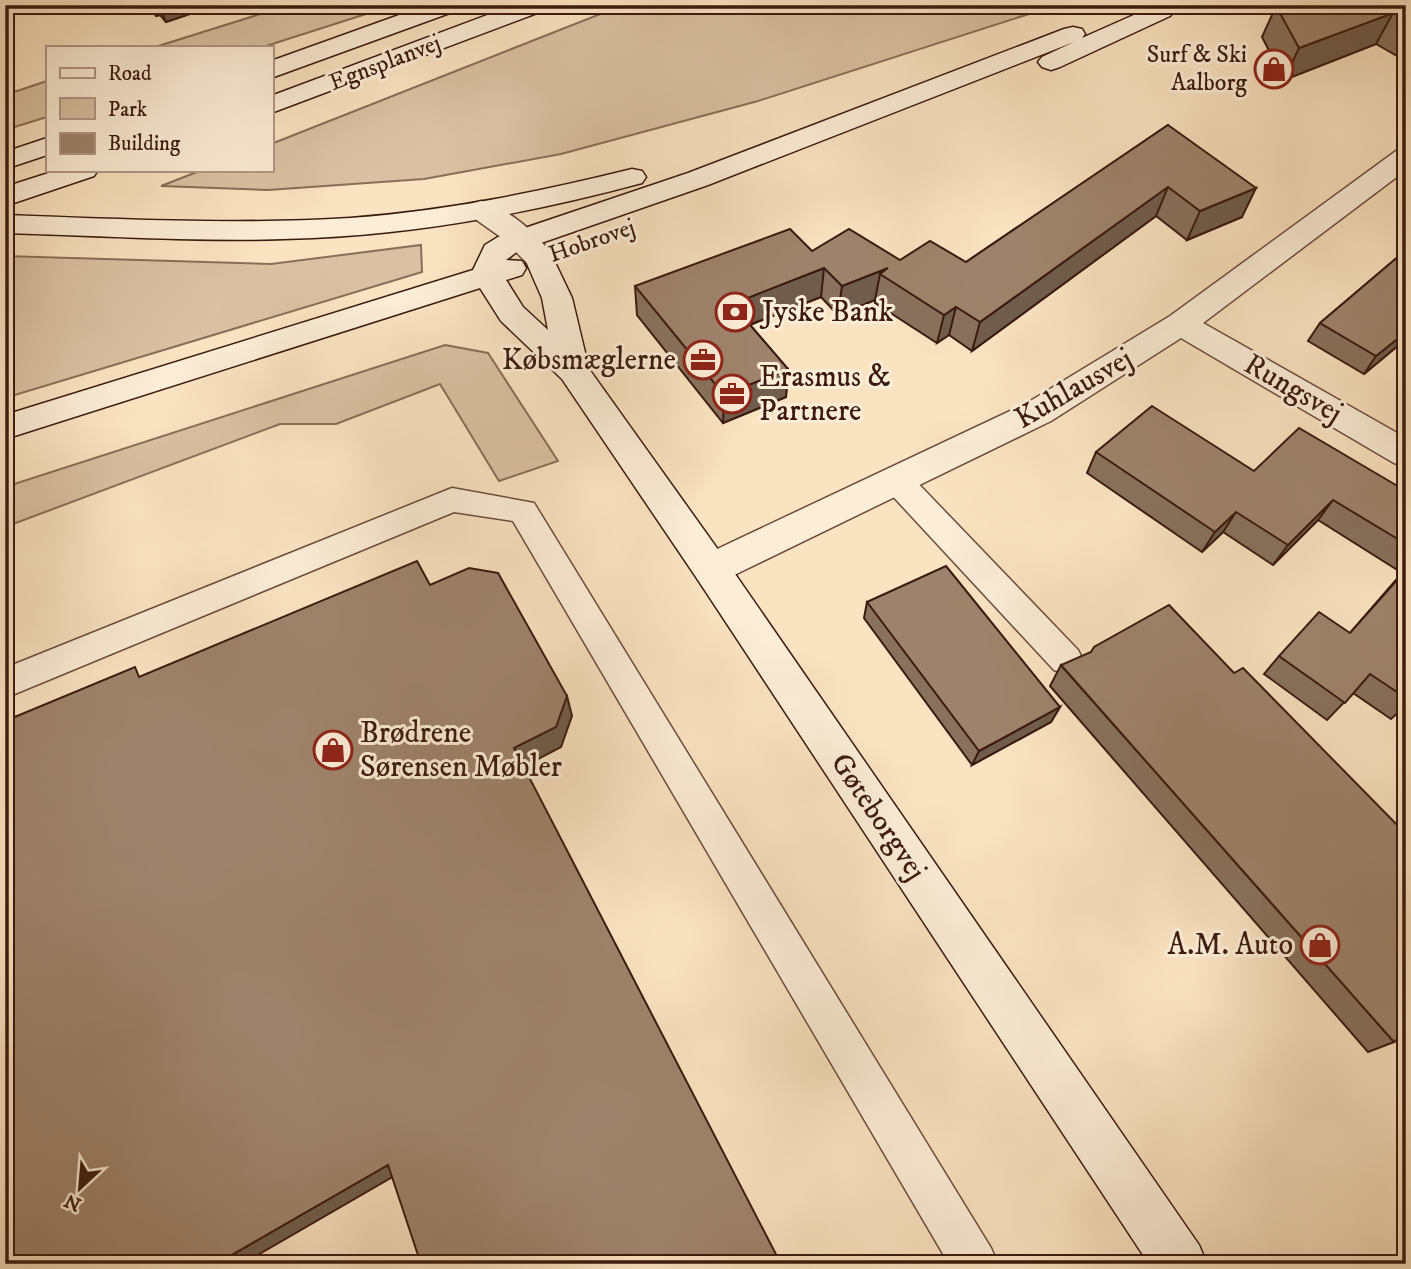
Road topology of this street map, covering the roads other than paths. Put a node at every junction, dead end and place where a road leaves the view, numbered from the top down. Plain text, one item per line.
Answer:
1 (450, 5) edge
2 (537, 5) edge
3 (1169, 8) edge
4 (1073, 34) junction
5 (273, 69) edge
6 (273, 104) edge
7 (46, 146) edge
8 (1406, 157) edge
9 (5, 161) edge
10 (78, 172) edge
11 (5, 197) edge
12 (481, 210) junction
13 (5, 224) edge
14 (531, 249) junction
15 (488, 276) junction
16 (1181, 324) junction
17 (573, 371) junction
18 (5, 427) edge
19 (1406, 454) edge
20 (898, 482) junction
21 (711, 569) junction
22 (1066, 660) edge
23 (5, 683) edge
24 (975, 1264) edge
25 (1180, 1264) edge

1 - 5 main road, Egnsplanvej
2 - 6 main road, Egnsplanvej
3 - 4 main road, Hobrovej
3 - 14 main road, Hobrovej
4 - 12 main road, Hobrovej
4 - 14 main road
7 - 9 main road
8 - 16 main road, Kuhlausvej
10 - 11 main road
12 - 13 main road, Hobrovej
12 - 14 main road
14 - 15 main road, Hobrovej
14 - 17 main road, Gøteborgvej
15 - 17 main road, Gøteborgvej
15 - 18 main road, Hobrovej
16 - 19 main road, Rungsvej
16 - 20 main road, Kuhlausvej
17 - 21 main road, Gøteborgvej
20 - 21 main road, Kuhlausvej
20 - 22 lane
21 - 25 main road, Gøteborgvej
23 - 24 lane

